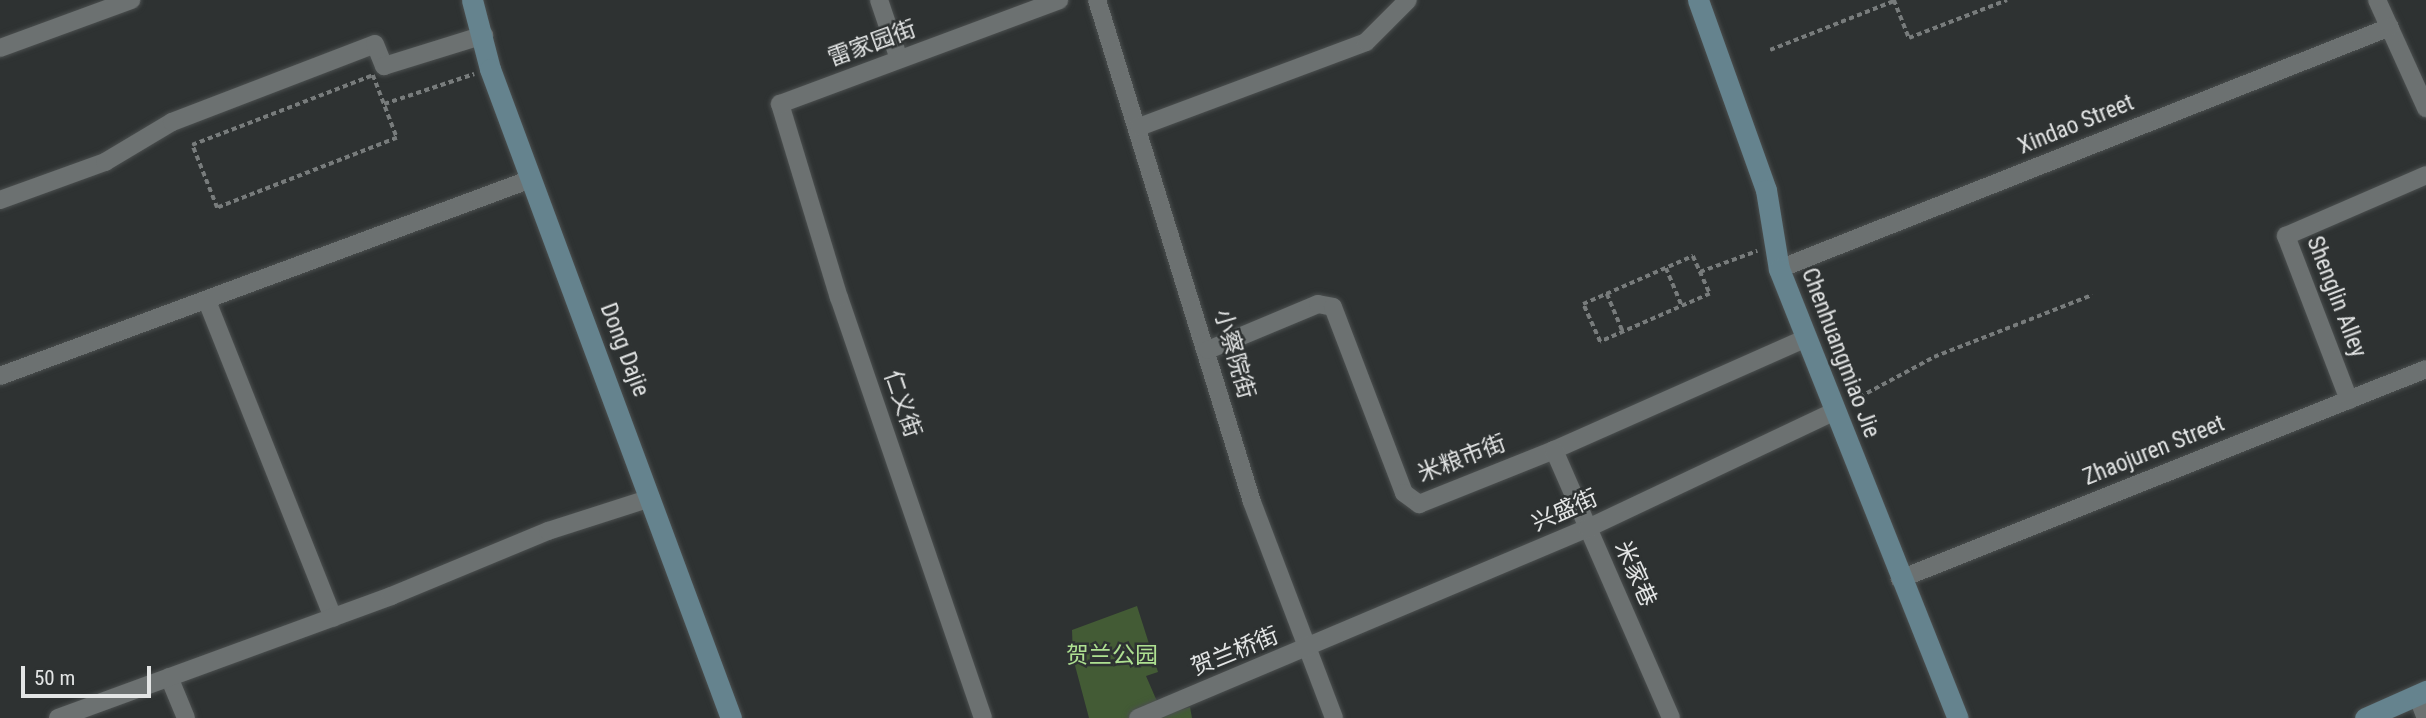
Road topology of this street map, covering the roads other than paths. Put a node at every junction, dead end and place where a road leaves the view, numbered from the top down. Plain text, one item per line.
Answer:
1 (131, 0) edge
2 (472, 0) edge
3 (879, 0) edge
4 (1059, 0) edge
5 (1097, 0) edge
6 (1408, 0) edge
7 (1698, 0) edge
8 (2377, 0) edge
9 (2390, 27) junction
10 (484, 35) junction
11 (0, 48) edge
12 (899, 60) junction
13 (780, 104) joint
14 (2426, 108) edge
15 (1139, 127) junction
16 (2426, 175) edge
17 (531, 179) junction
18 (0, 200) edge
19 (1779, 269) junction
20 (207, 301) junction
21 (1805, 339) junction
22 (1208, 350) junction
23 (2426, 369) edge
24 (0, 376) edge
25 (2349, 400) junction
26 (1835, 411) junction
27 (1554, 450) junction
28 (651, 498) junction
29 (1588, 528) junction
30 (1900, 579) junction
31 (333, 618) junction
32 (1311, 648) junction
33 (169, 677) junction
34 (2421, 693) edge
35 (58, 718) edge
36 (186, 718) edge
37 (731, 718) edge
38 (983, 718) edge
39 (1138, 718) edge
40 (1334, 718) edge
41 (1671, 718) edge
42 (1958, 718) edge
43 (2365, 718) edge
44 (2426, 718) edge

1 - 11 street
2 - 10 street, Dong Dajie
3 - 12 street
4 - 12 street, 雷家园街
5 - 15 street, 小察院街
6 - 15 street
7 - 19 street, Chenhuangmiao Jie
8 - 9 street
9 - 14 street
9 - 19 street, Xindao Street
10 - 17 street, Dong Dajie
10 - 18 street
12 - 13 street, 雷家园街
13 - 38 street, 仁义街
15 - 22 street, 小察院街
16 - 25 street, Shenglin Alley
17 - 20 street
17 - 28 street, Dong Dajie
19 - 21 street, Chenhuangmiao Jie
20 - 24 street
20 - 31 street
21 - 26 street, Chenhuangmiao Jie
21 - 27 street, 米粮市街
22 - 27 street, 米粮市街
22 - 32 street, 小察院街
23 - 25 street, Zhaojuren Street
25 - 30 street, Zhaojuren Street
26 - 29 street, 兴盛街
26 - 30 street, Chenhuangmiao Jie
27 - 29 street, 米家巷
28 - 31 street
28 - 37 street, Dong Dajie
29 - 32 street, 兴盛街
29 - 41 street, 米家巷
30 - 42 street, Chenhuangmiao Jie
31 - 33 street
32 - 39 street, 贺兰桥街
32 - 40 street, 小察院街
33 - 35 street
33 - 36 street
34 - 43 street
34 - 44 street

